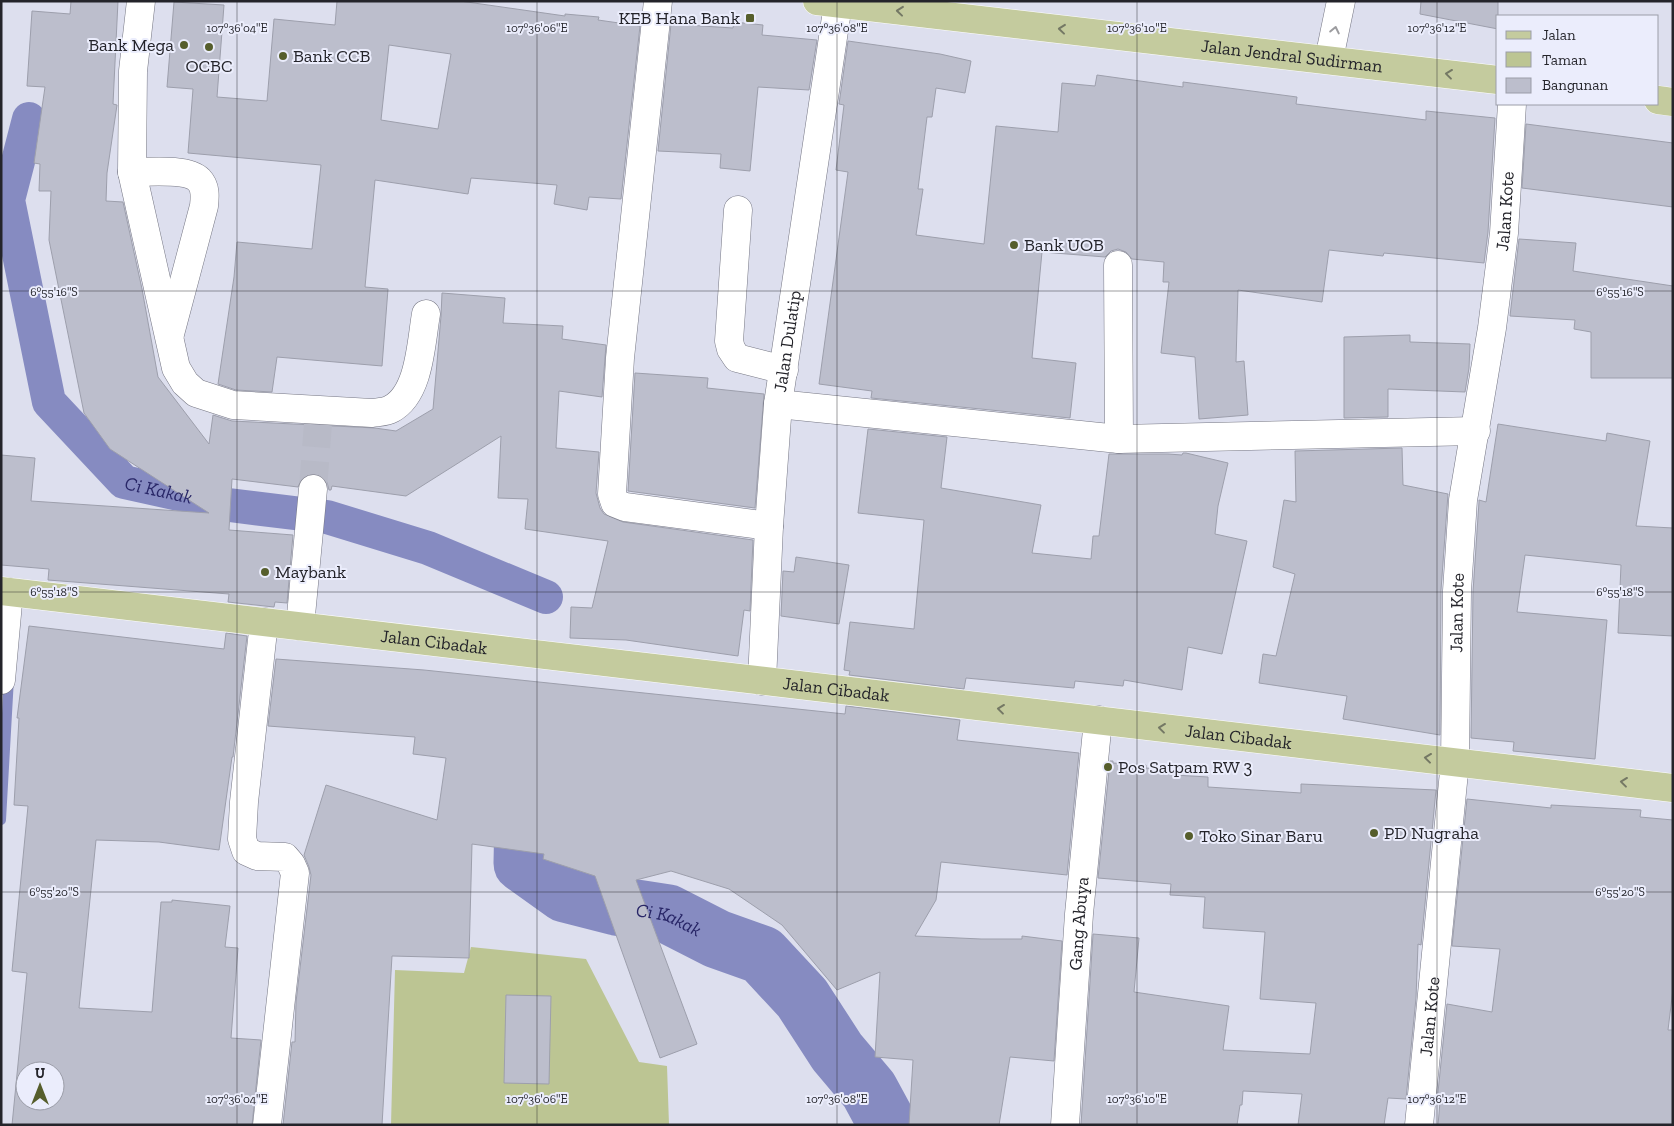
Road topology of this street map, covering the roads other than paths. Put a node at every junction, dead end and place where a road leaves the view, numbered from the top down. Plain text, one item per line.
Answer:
1 (141, 1) edge
2 (658, 1) edge
3 (1341, 1) edge
4 (827, 3) edge
5 (1329, 59) junction
6 (1496, 80) edge
7 (1659, 100) edge
8 (1673, 102) edge
9 (1512, 105) edge
10 (132, 172) junction
11 (738, 210) dead end
12 (1118, 265) dead end
13 (426, 314) dead end
14 (169, 338) junction
15 (784, 370) junction
16 (778, 404) junction
17 (1476, 431) junction
18 (1119, 439) junction
19 (313, 499) tunnel mouth
20 (769, 526) junction
21 (5, 592) edge
22 (264, 622) junction
23 (300, 626) junction
24 (1, 680) edge
25 (762, 681) junction
26 (1098, 720) junction
27 (1455, 762) junction
28 (1673, 788) edge
29 (266, 1125) edge
30 (1065, 1125) edge
31 (1419, 1125) edge

1 - 10 street
2 - 20 street
5 -> 3 street
5 -> 4 main road, Jalan Jendral Sudirman
4 - 15 street, Jalan Dulatip
6 -> 5 main road, Jalan Jendral Sudirman
7 - 8 main road
9 - 17 street, Jalan Kote
10 - 14 street
10 - 14 street
11 - 15 street
12 - 18 street
13 - 14 street
15 - 16 street, Jalan Dulatip
16 - 18 street
16 - 20 street, Jalan Dulatip
17 - 18 street
17 - 27 street, Jalan Kote
19 - 23 street
20 - 25 street, Jalan Dulatip
21 - 22 main road, Jalan Cibadak
21 - 24 street
22 - 23 main road, Jalan Cibadak
22 - 29 street
23 - 25 main road, Jalan Cibadak
26 -> 25 main road, Jalan Cibadak
27 -> 26 main road, Jalan Cibadak
26 - 30 street, Gang Abuya
28 -> 27 main road, Jalan Cibadak
27 - 31 street, Jalan Kote

